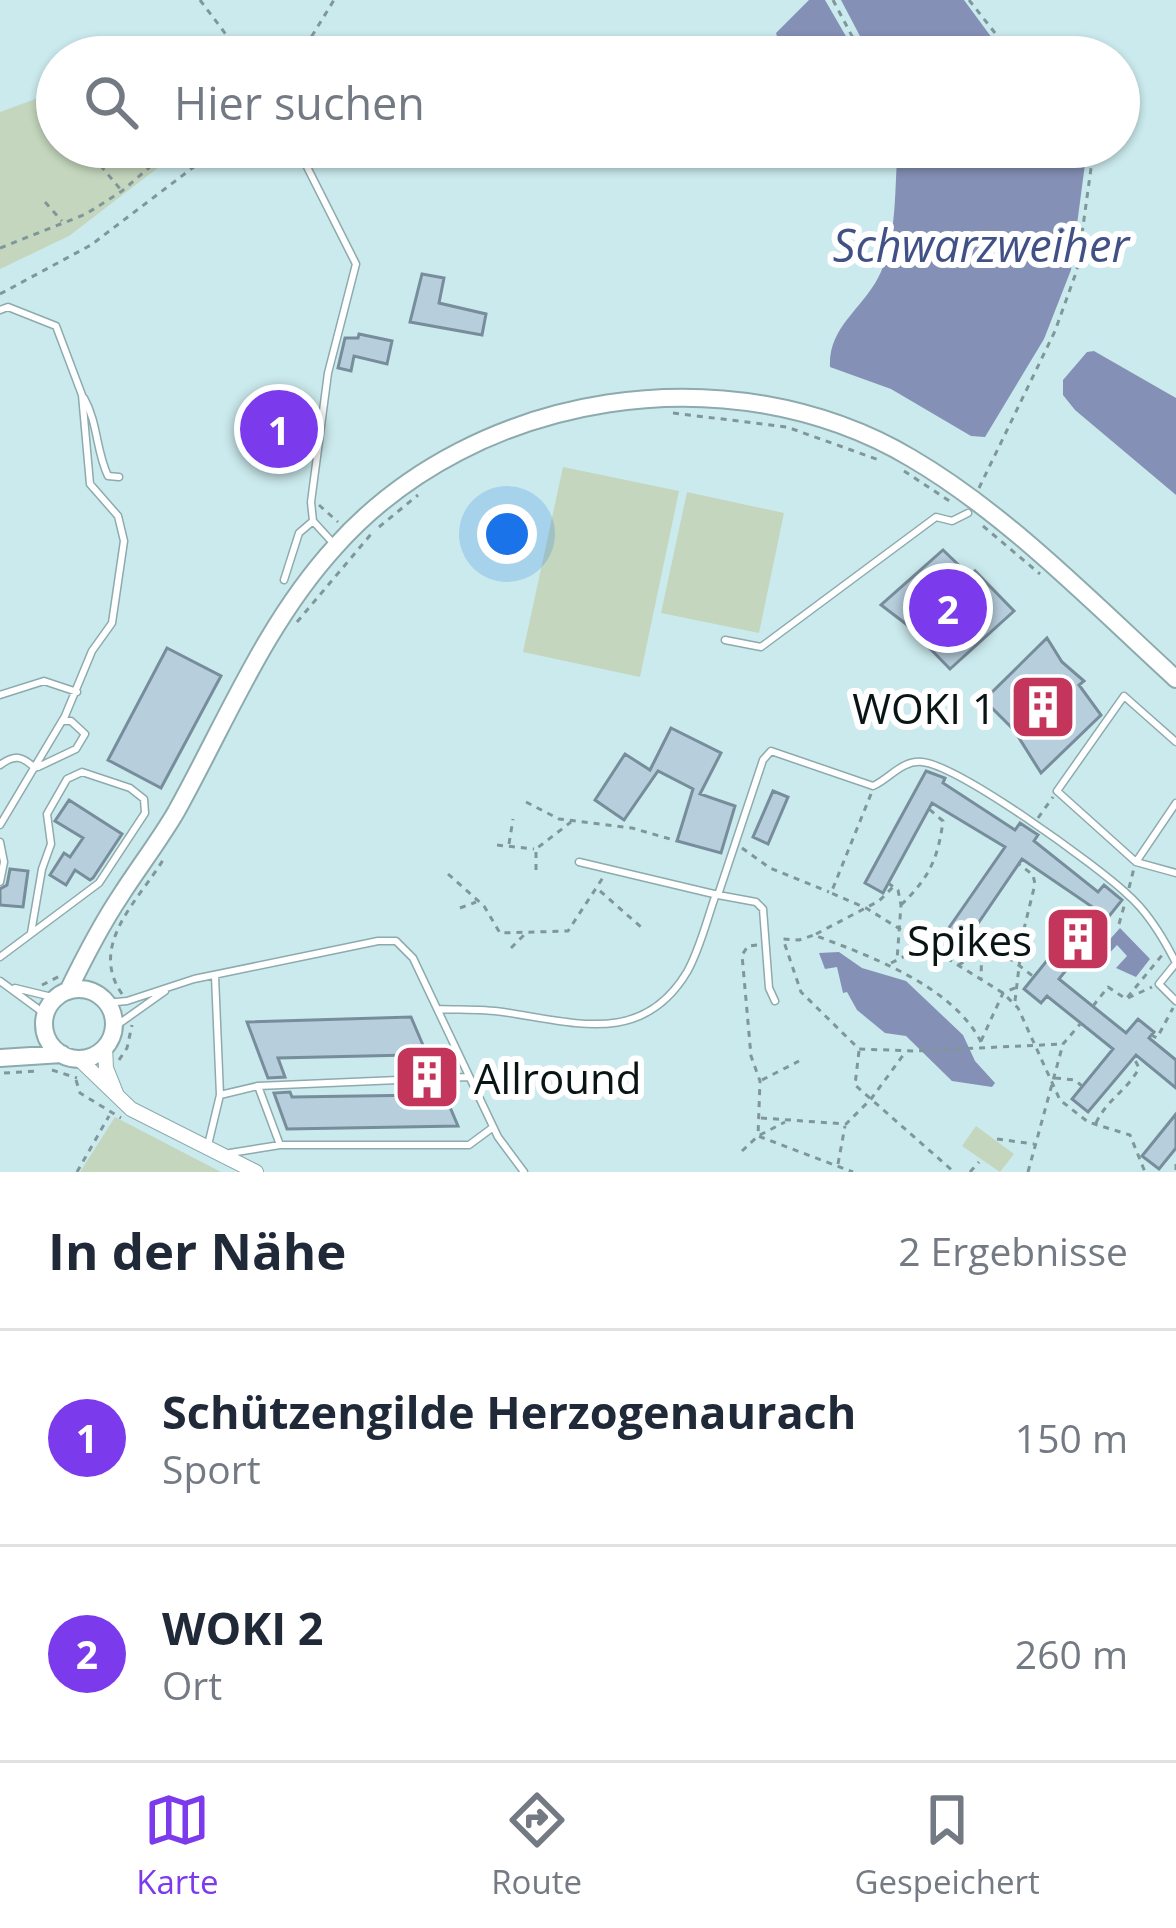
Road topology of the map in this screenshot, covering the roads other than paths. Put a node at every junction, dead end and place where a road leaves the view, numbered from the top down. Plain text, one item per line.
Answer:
1 (308, 168) edge
2 (0, 310) edge
3 (82, 395) junction
4 (118, 477) dead end
5 (970, 507) junction
6 (313, 520) junction
7 (342, 539) junction
8 (284, 580) dead end
9 (725, 640) dead end
10 (1176, 679) edge
11 (77, 692) junction
12 (0, 695) edge
13 (62, 721) junction
14 (1176, 742) edge
15 (0, 765) edge
16 (34, 768) junction
17 (1176, 803) edge
18 (0, 825) edge
19 (0, 842) edge
20 (579, 862) dead end
21 (1136, 862) junction
22 (1176, 873) edge
23 (0, 882) edge
24 (717, 894) junction
25 (31, 934) junction
26 (94, 943) junction
27 (0, 957) edge
28 (215, 976) junction
29 (3, 983) edge
30 (172, 986) junction
31 (99, 997) junction
32 (56, 1001) junction
33 (775, 1001) dead end
34 (1176, 1002) edge
35 (438, 1009) junction
36 (113, 1028) junction
37 (46, 1036) junction
38 (104, 1047) junction
39 (70, 1056) junction
40 (0, 1057) edge
41 (99, 1070) junction
42 (468, 1077) junction
43 (258, 1086) junction
44 (220, 1095) junction
45 (493, 1127) junction
46 (280, 1145) junction
47 (214, 1152) junction
48 (256, 1172) edge
49 (524, 1172) edge

1 - 6 lane
2 - 3 lane
3 - 4 lane
3 - 11 lane
5 - 7 street
5 - 9 lane
5 - 10 street
6 - 7 lane
6 - 8 lane
7 - 26 street
11 - 12 lane
11 - 13 lane
13 - 16 lane
13 - 16 lane
14 - 21 lane
15 - 16 lane
16 - 18 lane
17 - 21 lane
19 - 23 lane
20 - 24 lane
21 - 22 lane
24 - 33 lane
24 - 34 lane
24 - 35 lane
25 - 25 lane
25 - 27 lane
26 - 31 street
26 - 32 street
28 - 30 lane
28 - 35 lane
28 - 44 lane
29 - 32 lane
29 - 32 lane
30 - 31 lane
30 - 36 lane
31 - 32 street
31 - 36 street
32 - 37 street
35 - 42 lane
36 - 38 street
37 - 39 street
37 - 40 street
38 - 39 street
38 - 41 street
39 - 40 street
39 - 41 street
41 - 47 street
42 - 43 lane
42 - 45 lane
43 - 44 lane
43 - 46 lane
44 - 47 lane
45 - 46 lane
45 - 49 lane
46 - 47 lane
47 - 48 street

